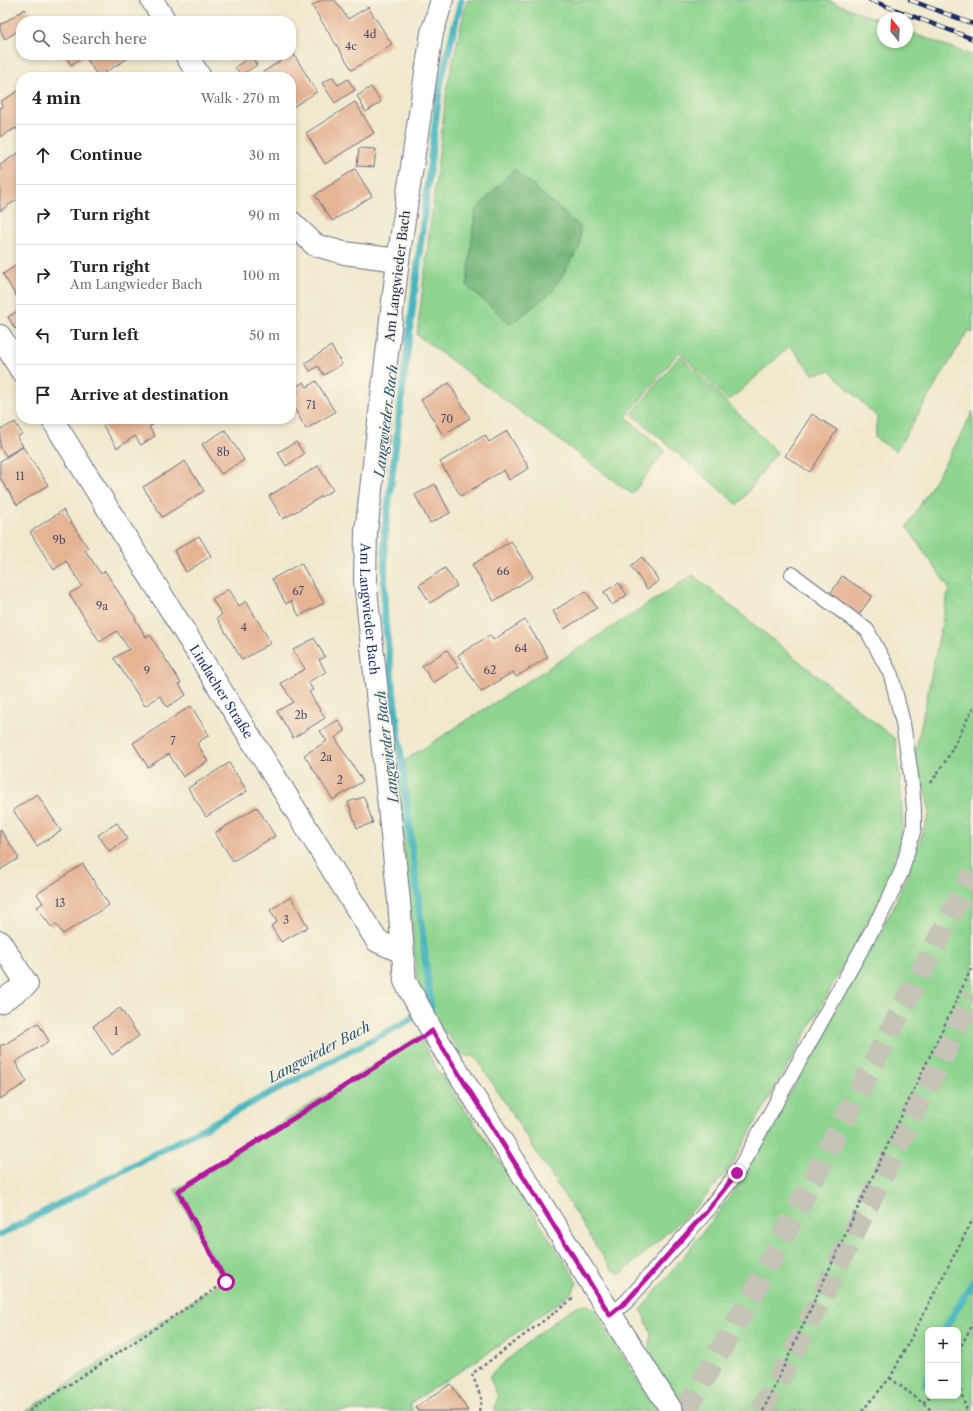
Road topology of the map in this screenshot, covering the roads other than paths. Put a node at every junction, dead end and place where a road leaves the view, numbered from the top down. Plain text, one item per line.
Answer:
1 (152, 0) edge
2 (442, 0) edge
3 (162, 16) edge
4 (189, 60) edge
5 (197, 72) edge
6 (296, 227) edge
7 (398, 260) junction
8 (0, 336) edge
9 (16, 362) edge
10 (55, 424) edge
11 (792, 574) dead end
12 (0, 942) edge
13 (402, 952) junction
14 (0, 1002) edge
15 (610, 1315) junction
16 (672, 1411) edge

1 - 3 street
2 - 7 street, Am Langwieder Bach
4 - 5 street
6 - 7 street
7 - 13 street, Am Langwieder Bach
8 - 9 street
10 - 13 street, Lindacher Straße
11 - 15 lane
12 - 14 street
13 - 15 street, Am Langwieder Bach
15 - 16 street, Am Langwieder Bach

